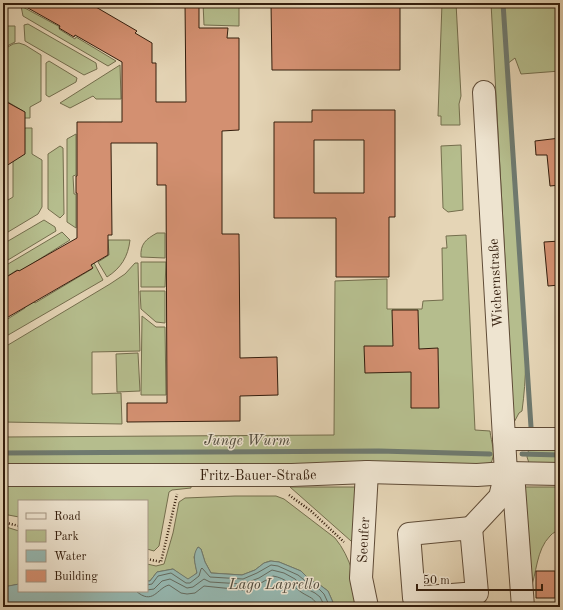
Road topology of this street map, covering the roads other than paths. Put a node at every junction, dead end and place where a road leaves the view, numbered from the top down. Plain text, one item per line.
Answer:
1 (484, 92) dead end
2 (560, 438) edge
3 (504, 439) junction
4 (367, 472) junction
5 (510, 473) junction
6 (560, 474) edge
7 (3, 475) edge
8 (471, 528) dead end
9 (367, 607) edge
10 (523, 607) edge

1 - 3 street, Wichernstraße
2 - 3 street
3 - 5 street, Wichernstraße
4 - 5 street, Fritz-Bauer-Straße
4 - 7 street, Fritz-Bauer-Straße
4 - 9 street, Seeufer
5 - 6 street, Fritz-Bauer-Straße
5 - 8 street
5 - 10 street

